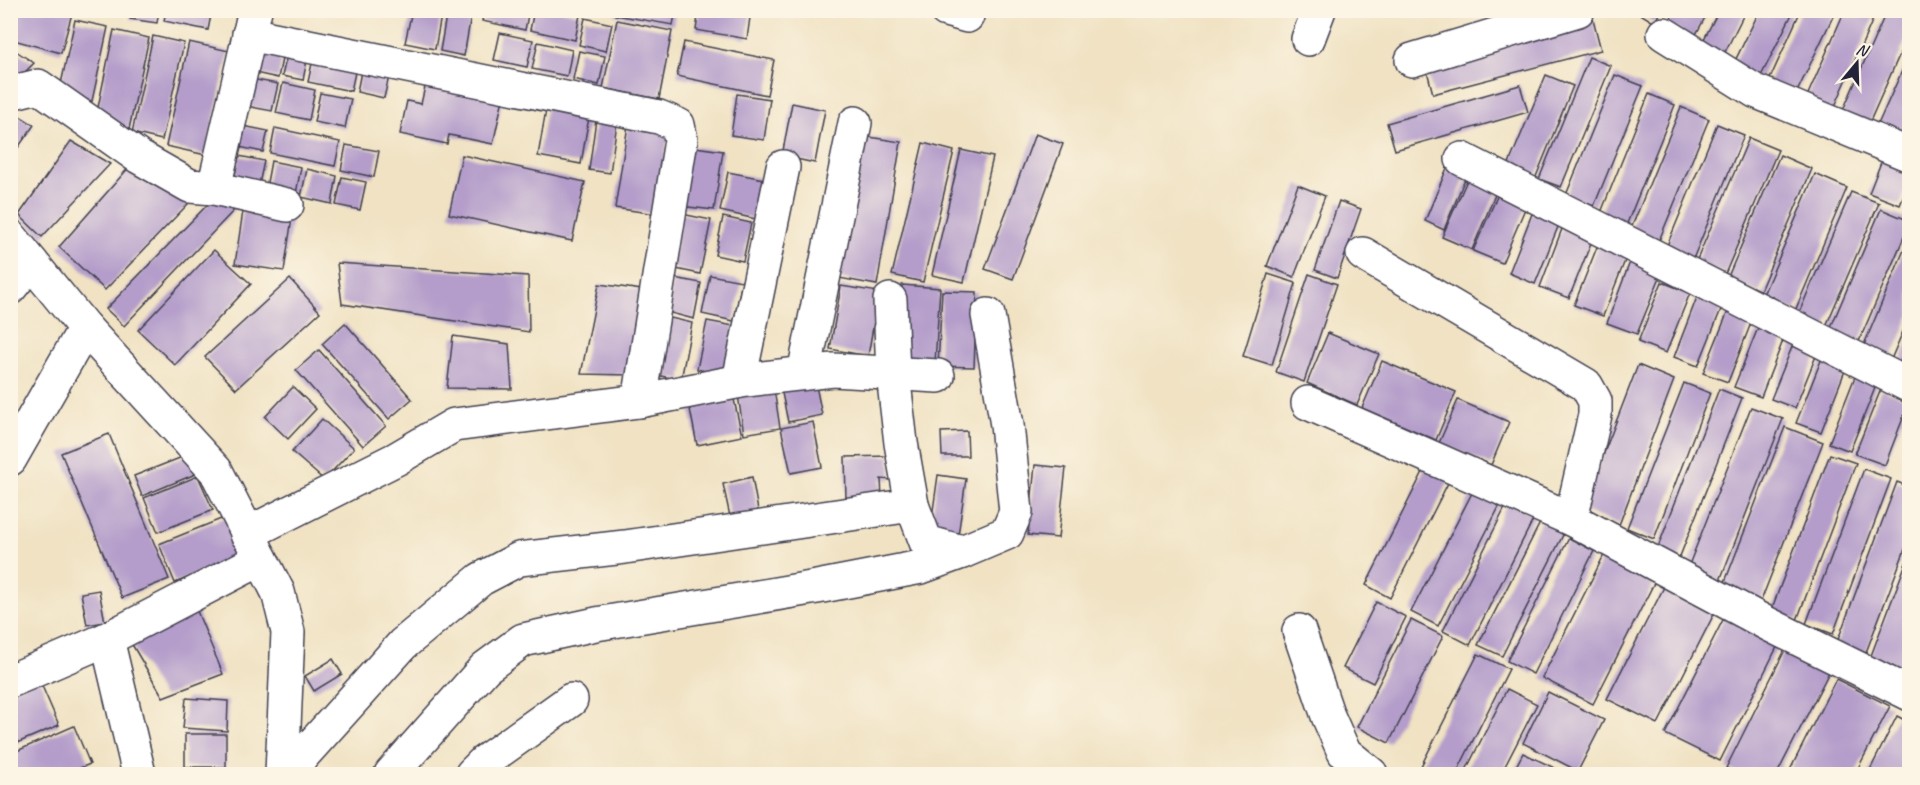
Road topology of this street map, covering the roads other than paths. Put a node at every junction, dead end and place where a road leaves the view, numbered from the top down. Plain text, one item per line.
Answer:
1 (1578, 10) edge
2 (252, 22) edge
3 (1664, 34) dead end
4 (1412, 60) dead end
5 (10, 93) edge
6 (855, 123) dead end
7 (1910, 155) edge
8 (1462, 159) dead end
9 (783, 167) dead end
10 (214, 188) junction
11 (287, 205) dead end
12 (10, 236) edge
13 (1363, 254) dead end
14 (30, 262) junction
15 (10, 288) edge
16 (890, 300) dead end
17 (988, 315) dead end
18 (86, 328) junction
19 (804, 373) junction
20 (893, 374) junction
21 (938, 376) dead end
22 (739, 381) junction
23 (1910, 386) edge
24 (639, 401) junction
25 (1308, 403) dead end
26 (10, 459) edge
27 (912, 505) junction
28 (1571, 519) junction
29 (254, 546) junction
30 (962, 552) junction
31 (1299, 631) dead end
32 (107, 639) junction
33 (10, 681) edge
34 (1910, 694) edge
35 (571, 700) dead end
36 (136, 773) edge
37 (284, 774) edge
38 (391, 774) edge
39 (472, 774) edge
40 (1371, 774) edge

1 - 4 street
2 - 10 street
2 - 24 street
3 - 7 street
5 - 10 street
6 - 19 street
8 - 23 street
9 - 22 street
10 - 11 street
12 - 14 street
13 - 28 street
14 - 15 street
14 - 18 street
16 - 20 street
17 - 30 street
18 - 26 street
18 - 29 street
19 - 20 street
19 - 22 street
20 - 21 street
20 - 27 street
22 - 24 street
24 - 29 street
25 - 28 street
27 - 30 street
27 - 37 street
28 - 34 street
29 - 32 street
29 - 37 street
30 - 38 street
31 - 40 street
32 - 33 street
32 - 36 street
35 - 39 street

